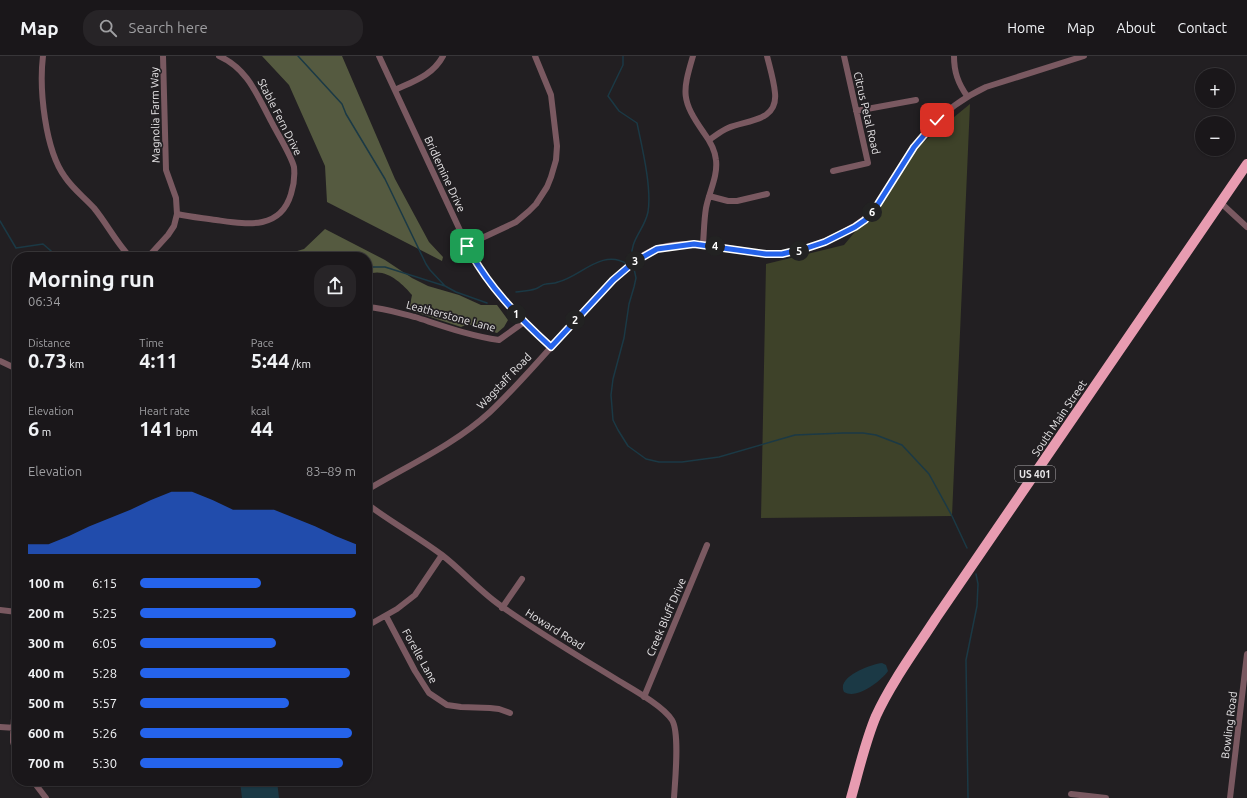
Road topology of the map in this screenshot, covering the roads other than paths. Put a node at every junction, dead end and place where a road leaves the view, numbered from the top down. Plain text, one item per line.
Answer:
1 (43, 56) edge
2 (163, 56) edge
3 (219, 56) edge
4 (379, 56) edge
5 (443, 56) edge
6 (535, 56) edge
7 (693, 56) edge
8 (767, 56) edge
9 (844, 56) edge
10 (954, 56) edge
11 (1084, 56) edge
12 (395, 90) junction
13 (967, 96) junction
14 (916, 100) dead end
15 (856, 111) junction
16 (709, 140) junction
17 (1247, 164) edge
18 (833, 171) dead end
19 (767, 194) dead end
20 (709, 196) junction
21 (1221, 203) junction
22 (177, 214) junction
23 (1247, 227) edge
24 (703, 244) junction
25 (467, 246) junction
26 (125, 252) edge
27 (153, 252) edge
28 (372, 307) edge
29 (524, 322) junction
30 (551, 347) junction
31 (0, 361) edge
32 (12, 367) edge
33 (372, 487) edge
34 (372, 507) edge
35 (707, 545) dead end
36 (442, 555) junction
37 (522, 580) dead end
38 (502, 608) junction
39 (0, 610) edge
40 (12, 611) edge
41 (386, 616) junction
42 (372, 623) edge
43 (1247, 654) edge
44 (644, 697) junction
45 (510, 714) dead end
46 (0, 727) edge
47 (12, 728) edge
48 (37, 786) edge
49 (1071, 794) dead end
50 (46, 798) edge
51 (674, 798) edge
52 (851, 798) edge
53 (1106, 798) edge
54 (1230, 798) edge

1 - 26 street
2 - 22 street, Magnolia Farm Way
3 - 22 street, Stable Fern Drive
4 - 12 street, Bridlemine Drive
5 - 12 street
6 - 25 street
7 - 16 street
8 - 16 street
9 - 15 street, Citrus Petal Road
10 - 13 street
11 - 13 street, Wagstaff Road
12 - 25 street, Bridlemine Drive
13 - 24 street, Wagstaff Road
14 - 15 street
15 - 18 street, Citrus Petal Road
16 - 20 street
17 - 21 highway, South Main Street / US 401
19 - 20 street
20 - 24 street
21 - 23 street
21 - 52 highway, South Main Street / US 401
22 - 27 street, Magnolia Farm Way
24 - 30 street, Wagstaff Road
25 - 29 street, Bridlemine Drive
28 - 29 street, Leatherstone Lane
29 - 30 street, Bridlemine Drive
30 - 33 street, Wagstaff Road
31 - 32 street
34 - 36 street, Howard Road
35 - 44 street, Creek Bluff Drive
36 - 38 street, Howard Road
36 - 41 street
37 - 38 street
38 - 44 street, Howard Road
39 - 40 street
41 - 42 street
41 - 45 street, Forelle Lane
43 - 54 street, Bowling Road
44 - 51 street, Howard Road
46 - 47 street
48 - 50 street
49 - 53 street

